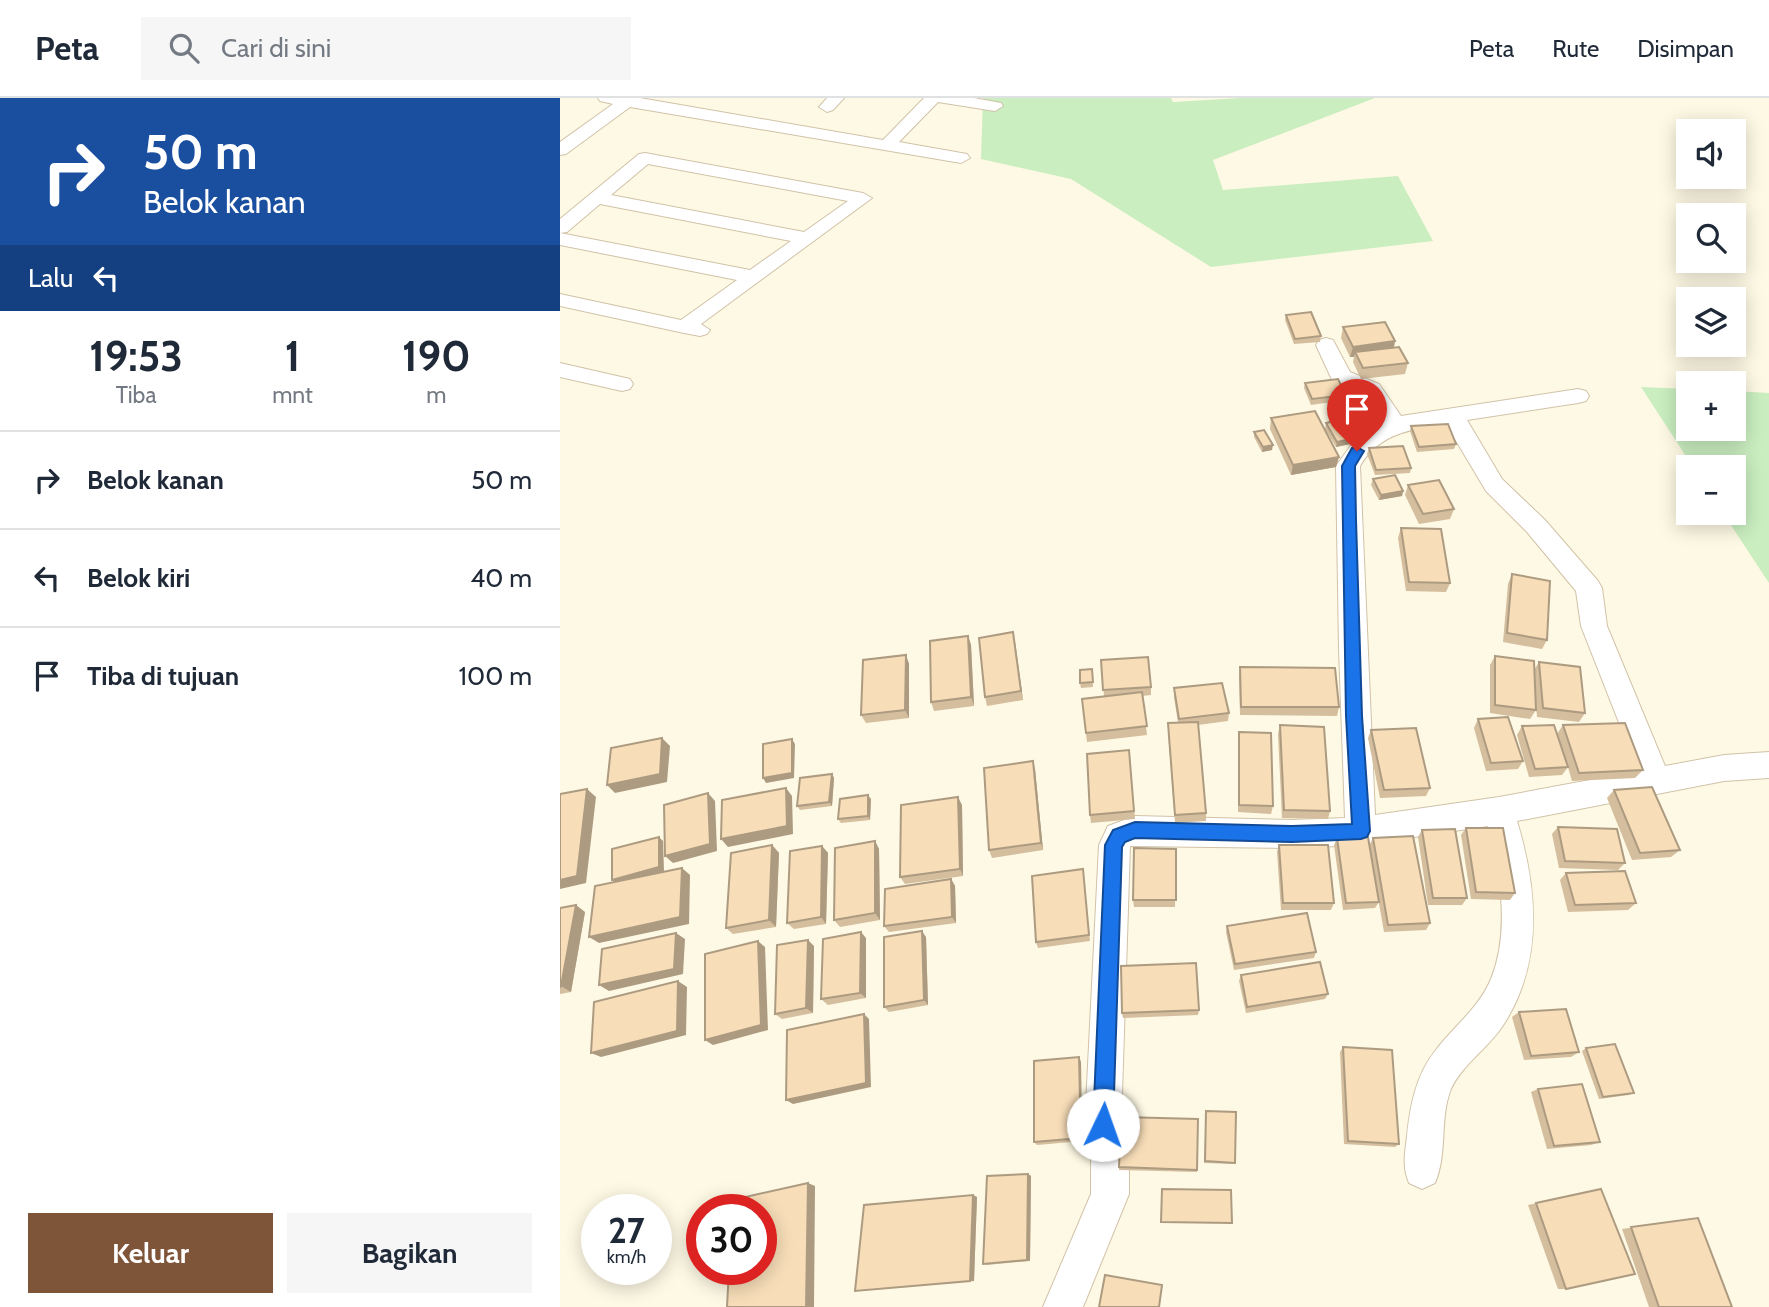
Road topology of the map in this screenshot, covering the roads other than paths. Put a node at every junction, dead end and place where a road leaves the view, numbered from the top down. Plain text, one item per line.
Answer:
1 (606, 98) edge
2 (933, 98) edge
3 (942, 98) edge
4 (630, 100) edge
5 (995, 106) dead end
6 (887, 145) junction
7 (560, 150) edge
8 (961, 158) dead end
9 (596, 198) junction
10 (560, 228) edge
11 (807, 238) junction
12 (560, 239) edge
13 (753, 277) junction
14 (560, 300) edge
15 (684, 327) junction
16 (709, 332) dead end
17 (1326, 345) dead end
18 (560, 370) edge
19 (622, 384) dead end
20 (1578, 396) dead end
21 (1452, 414) junction
22 (1395, 424) junction
23 (1769, 765) edge
24 (1657, 782) junction
25 (1500, 811) junction
26 (1361, 831) junction
27 (1422, 1170) dead end
28 (1063, 1307) edge

1 - 4 street
2 - 6 street
3 - 5 street
4 - 6 street
4 - 7 street
6 - 8 street
9 - 10 street
9 - 11 street
9 - 11 street
11 - 13 street
12 - 13 street
13 - 15 street
14 - 15 street
15 - 16 street
17 - 22 street
18 - 19 street
20 - 21 street
21 - 22 street
21 - 24 street
22 - 26 street
23 - 24 street
24 - 25 street
25 - 26 street
25 - 27 street
26 - 28 street

